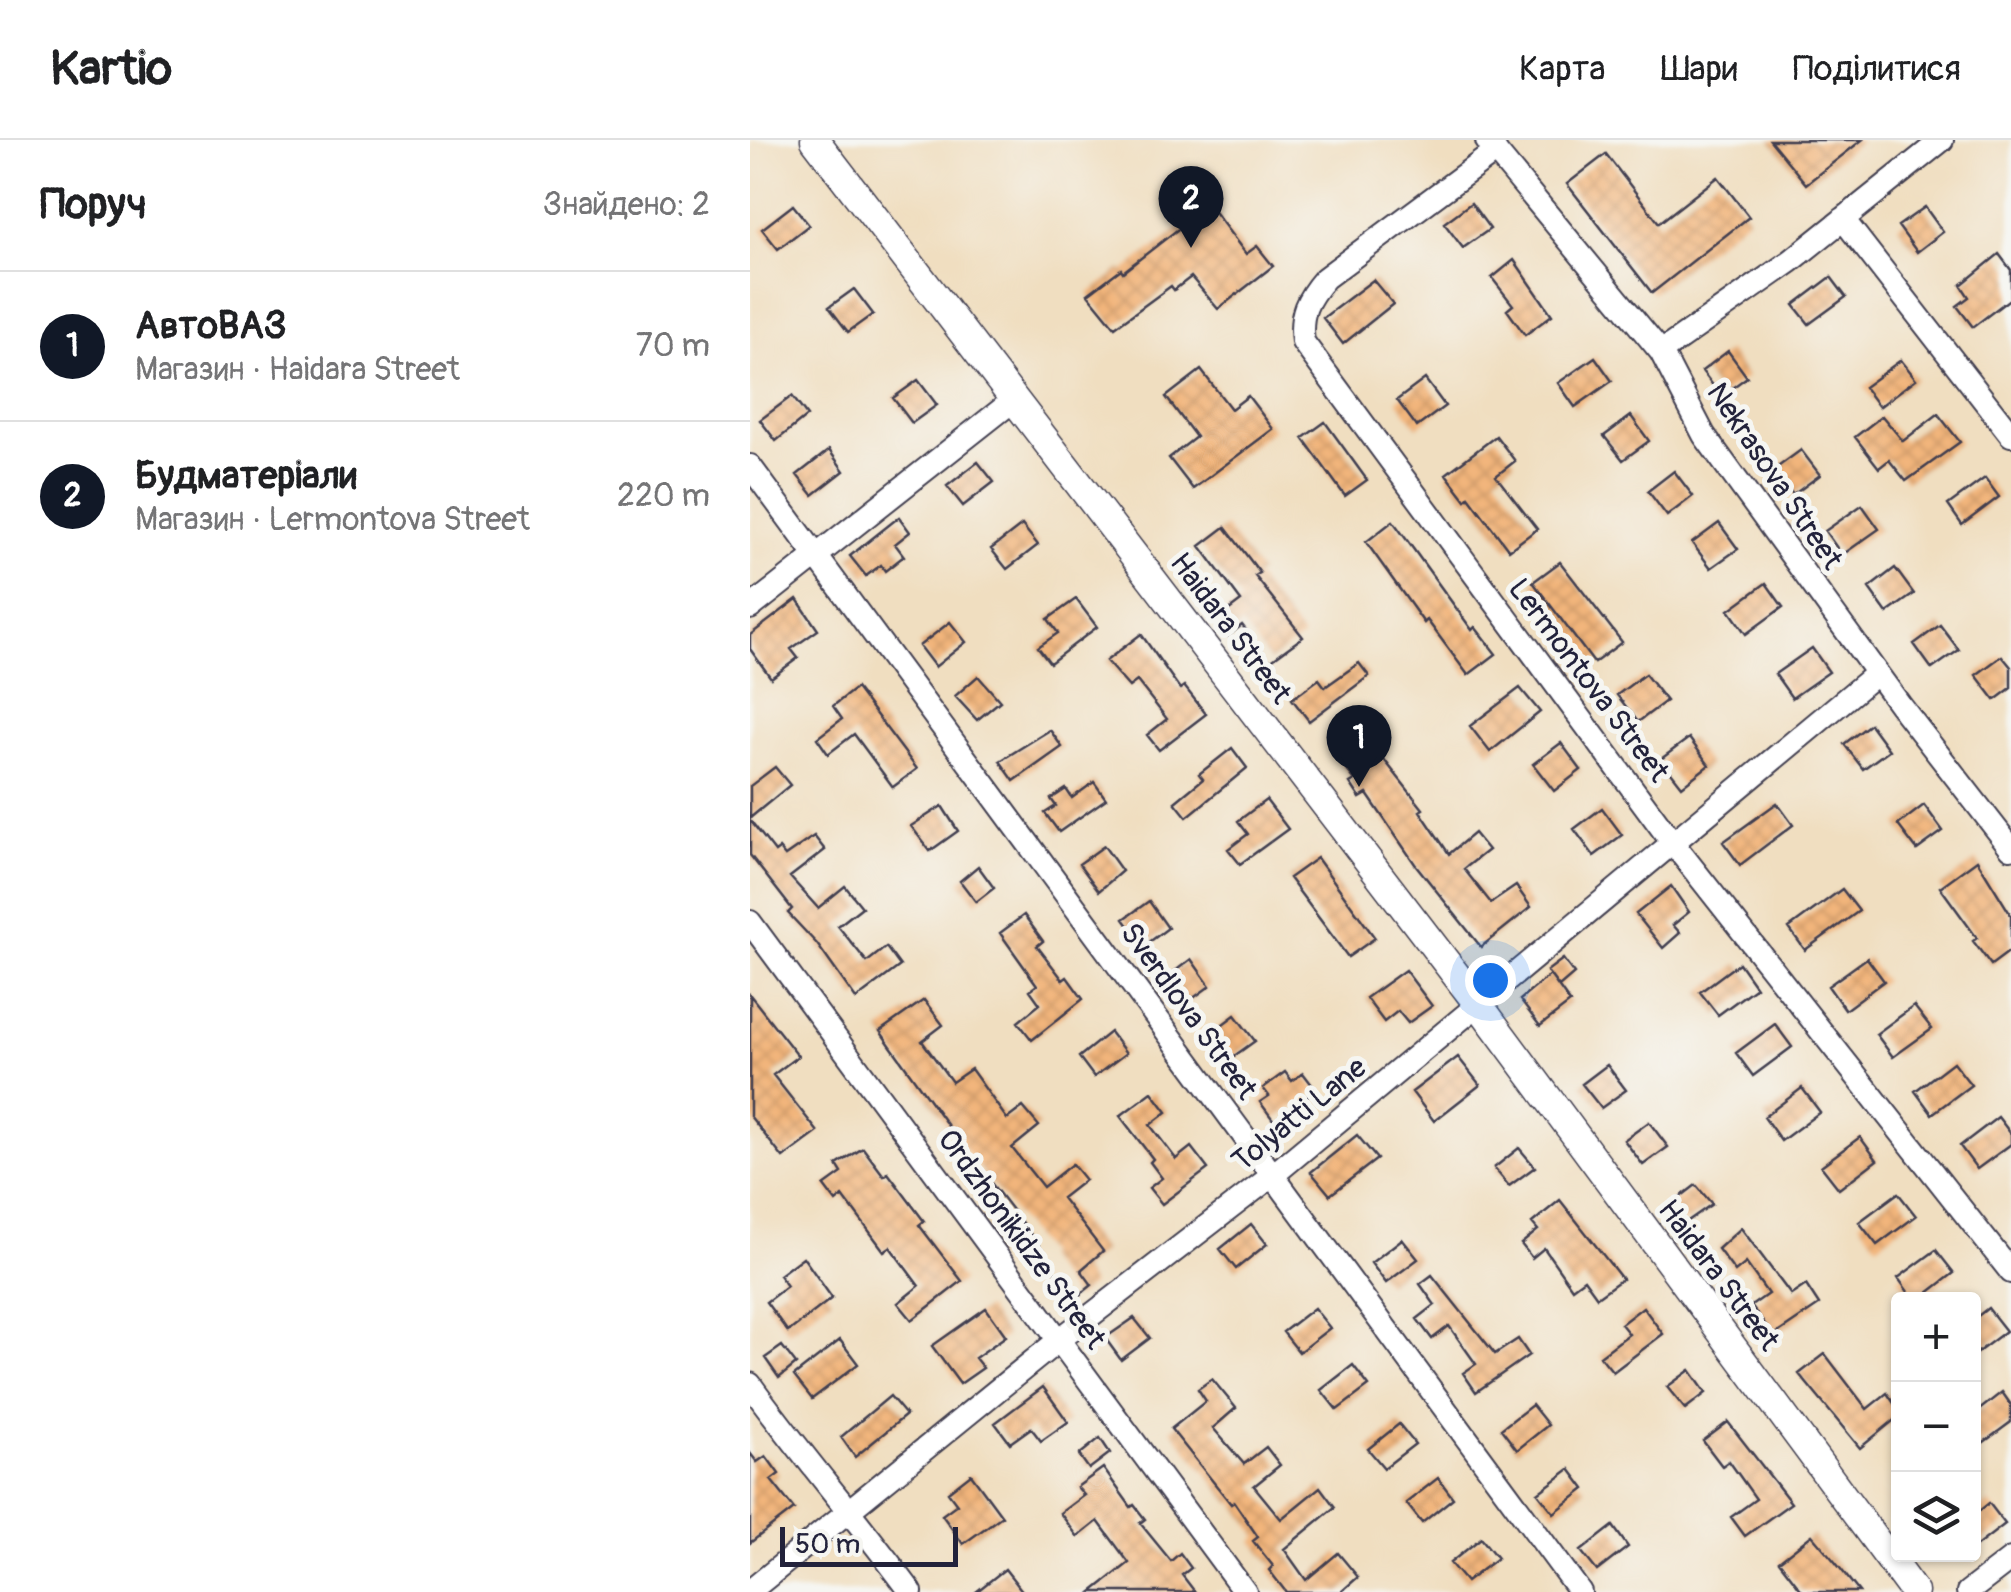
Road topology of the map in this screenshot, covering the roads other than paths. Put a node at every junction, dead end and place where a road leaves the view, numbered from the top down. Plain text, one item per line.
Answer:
1 (815, 140) edge
2 (1942, 140) edge
3 (1491, 146) edge
4 (1843, 219) junction
5 (1661, 352) junction
6 (1015, 400) junction
7 (2011, 435) edge
8 (750, 466) edge
9 (818, 557) junction
10 (750, 608) edge
11 (1877, 674) junction
12 (1672, 842) junction
13 (2011, 848) edge
14 (750, 922) edge
15 (1479, 1006) junction
16 (1273, 1174) junction
17 (2011, 1272) edge
18 (1059, 1340) junction
19 (750, 1384) edge
20 (851, 1510) junction
21 (2011, 1560) edge
22 (750, 1592) edge
23 (911, 1592) edge
24 (1246, 1592) edge
25 (1580, 1592) edge
26 (1914, 1592) edge
27 (1968, 1592) edge

1 - 6 street, Haidara Street
2 - 4 street
3 - 5 street, Nekrasova Street
3 - 12 street, Lermontova Street
4 - 5 street
4 - 7 street
5 - 11 street, Nekrasova Street
6 - 9 street
6 - 15 street, Haidara Street
8 - 9 street, Sverdlova Street
9 - 10 street
9 - 16 street, Sverdlova Street
11 - 12 street, Tolyatti Lane
11 - 13 street, Nekrasova Street
12 - 15 street, Tolyatti Lane
12 - 17 street, Lermontova Street
14 - 18 street, Ordzhonikidze Street
15 - 16 street, Tolyatti Lane
15 - 26 street, Haidara Street
16 - 18 street, Tolyatti Lane
16 - 25 street, Sverdlova Street
18 - 20 street, Tolyatti Lane
18 - 24 street, Ordzhonikidze Street
19 - 20 street
20 - 22 street, Tolyatti Lane
20 - 23 street
21 - 27 street

